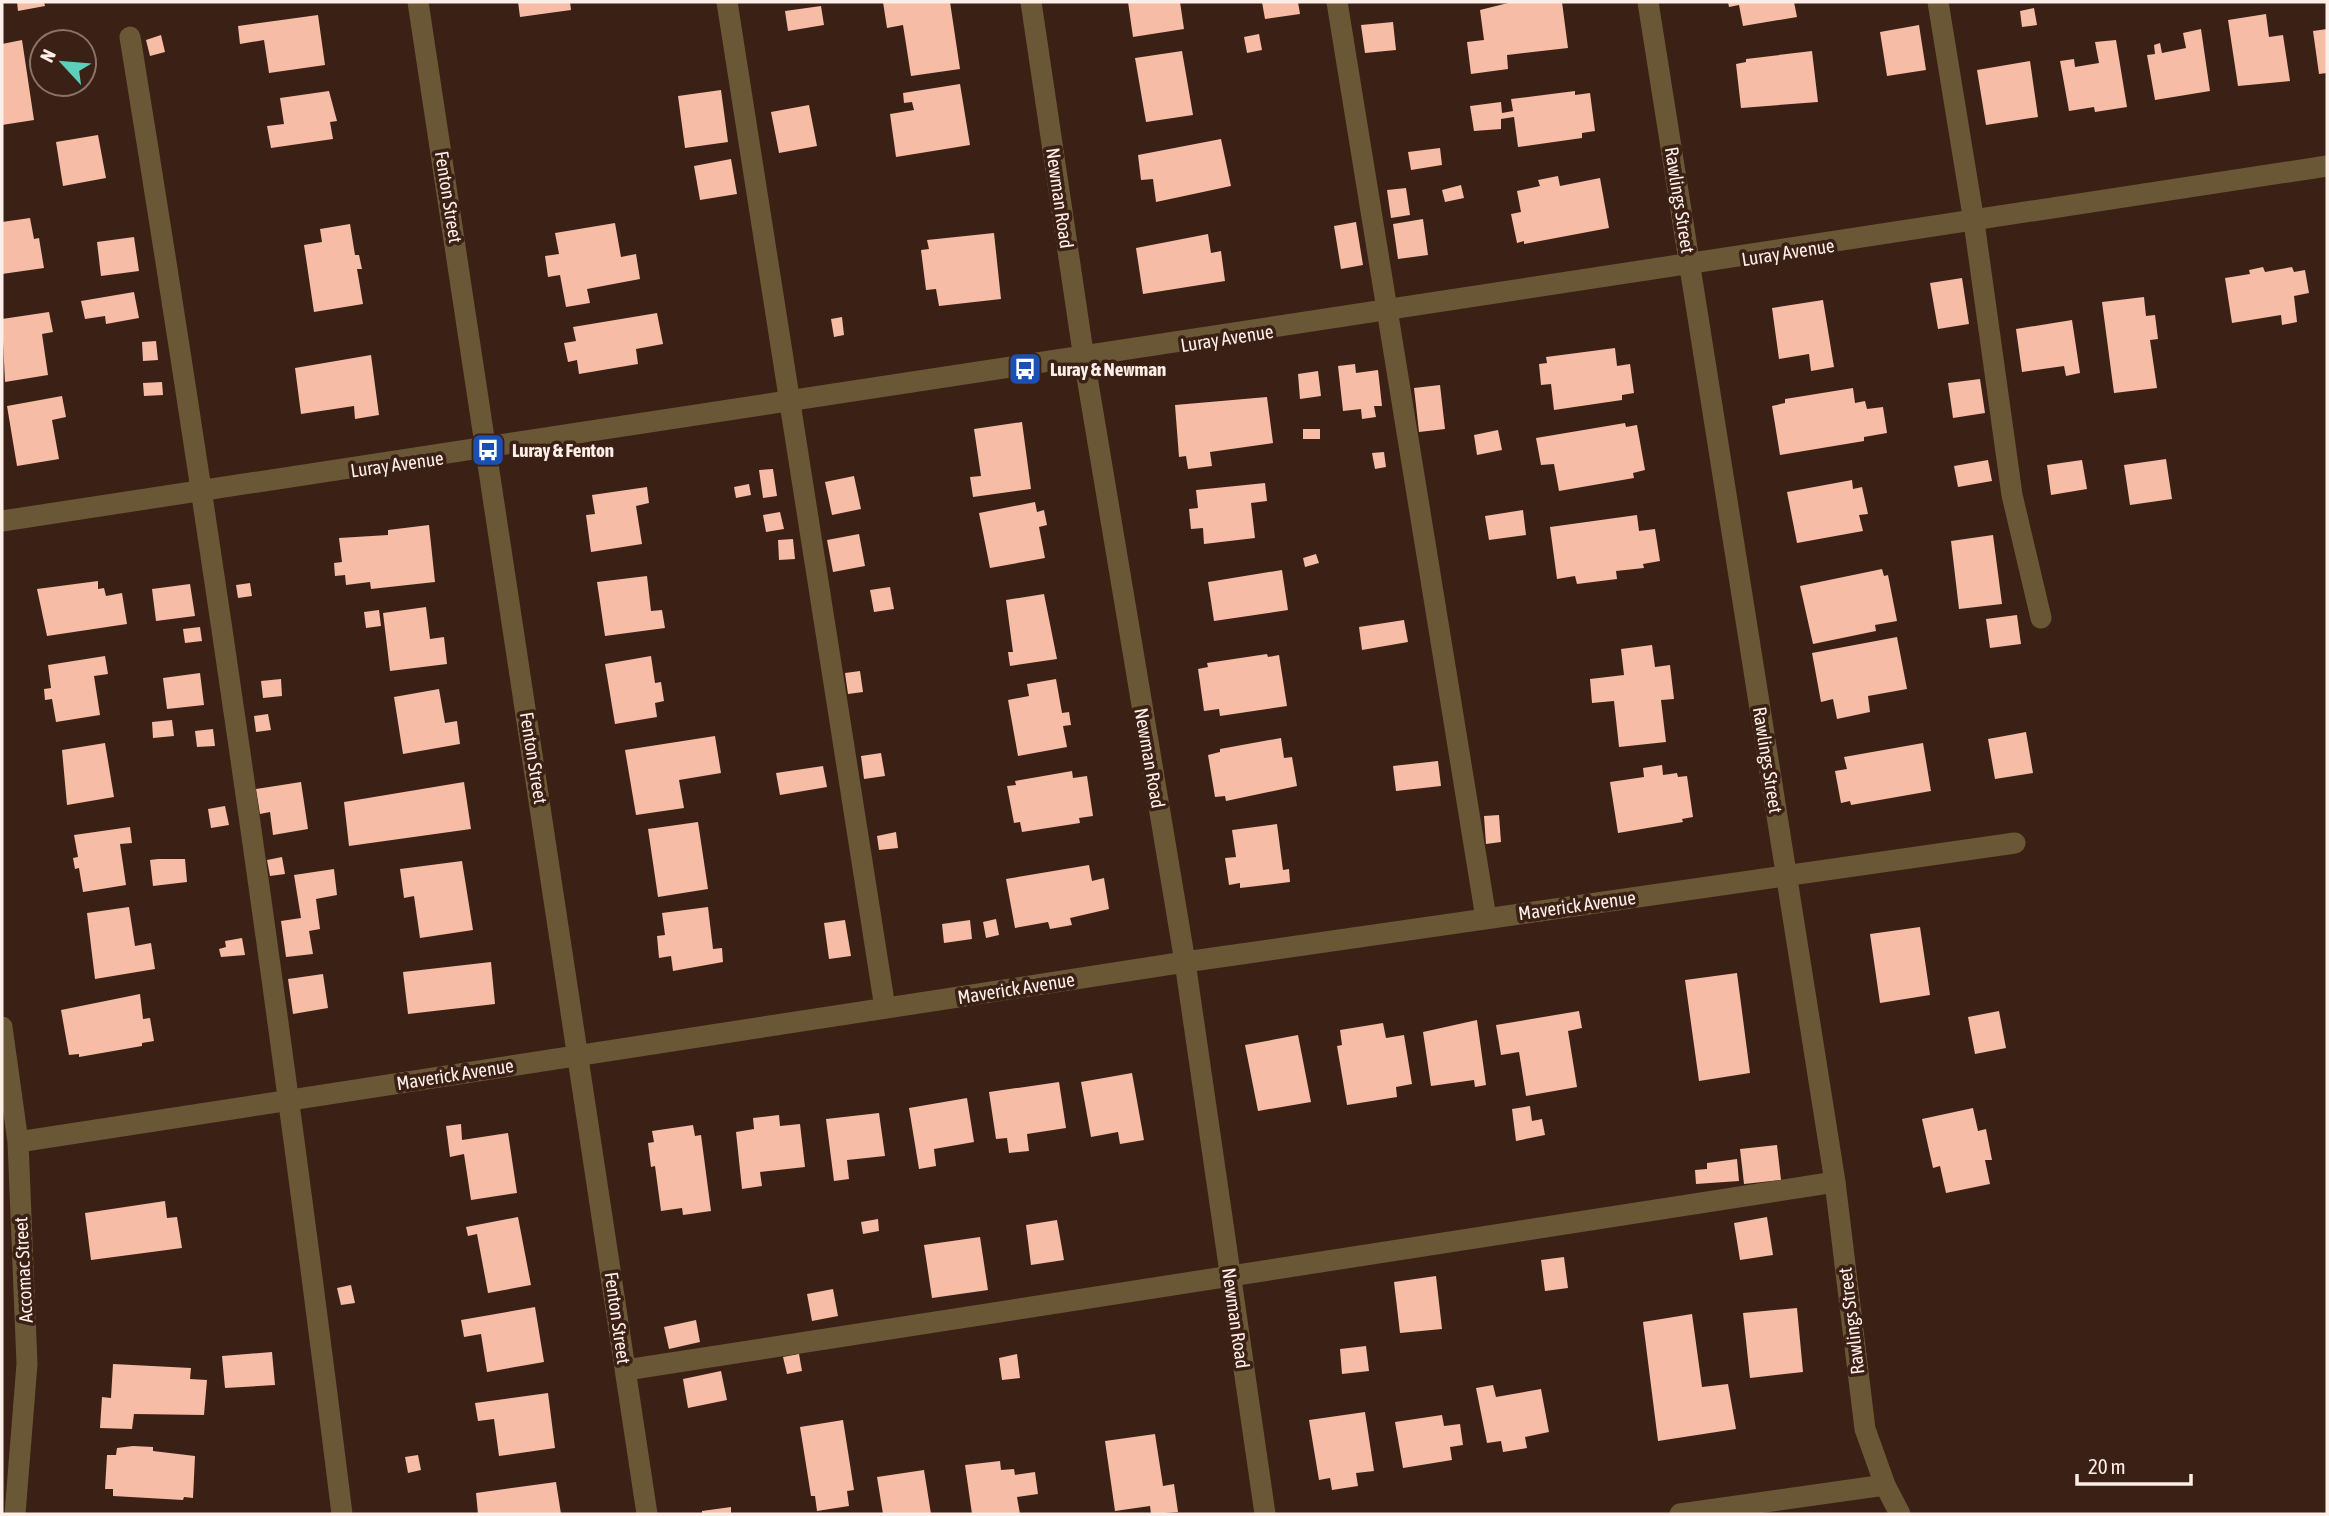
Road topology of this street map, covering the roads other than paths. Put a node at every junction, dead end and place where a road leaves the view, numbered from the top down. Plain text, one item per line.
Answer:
1 (418, 2) edge
2 (727, 2) edge
3 (1031, 2) edge
4 (1337, 2) edge
5 (1648, 2) edge
6 (1938, 2) edge
7 (130, 37) dead end
8 (2327, 166) edge
9 (1974, 222) junction
10 (1691, 268) junction
11 (1386, 314) junction
12 (1084, 359) junction
13 (789, 404) junction
14 (488, 450) junction
15 (204, 491) junction
16 (2, 521) edge
17 (2041, 618) dead end
18 (2015, 843) dead end
19 (1786, 875) junction
20 (1486, 918) junction
21 (1185, 962) junction
22 (885, 1008) junction
23 (2, 1027) edge
24 (579, 1055) junction
25 (291, 1099) junction
26 (12, 1129) edge
27 (1835, 1182) junction
28 (1230, 1276) junction
29 (626, 1370) junction
30 (1885, 1485) junction
31 (15, 1514) edge
32 (342, 1514) edge
33 (647, 1514) edge
34 (1265, 1514) edge
35 (1680, 1514) edge
36 (1900, 1514) edge

1 - 14 street, Fenton Street
2 - 13 street
3 - 12 street, Newman Road
4 - 11 street
5 - 10 street, Rawlings Street
6 - 9 street
7 - 15 street
8 - 9 street, Luray Avenue
9 - 10 street, Luray Avenue
9 - 17 street
10 - 11 street, Luray Avenue
10 - 19 street, Rawlings Street
11 - 12 street, Luray Avenue
11 - 20 street
12 - 13 street, Luray Avenue
12 - 21 street, Newman Road
13 - 14 street, Luray Avenue
13 - 22 street
14 - 15 street, Luray Avenue
14 - 24 street, Fenton Street
15 - 16 street, Luray Avenue
15 - 25 street
18 - 19 street, Maverick Avenue
19 - 20 street, Maverick Avenue
19 - 27 street, Rawlings Street
20 - 21 street, Maverick Avenue
21 - 22 street, Maverick Avenue
21 - 28 street, Newman Road
22 - 24 street, Maverick Avenue
23 - 26 street, Accomac Street
24 - 25 street, Maverick Avenue
24 - 29 street, Fenton Street
25 - 26 street, Maverick Avenue
25 - 32 street
26 - 31 street, Accomac Street
27 - 28 street
27 - 30 street, Rawlings Street
28 - 29 street
28 - 34 street, Newman Road
29 - 33 street, Fenton Street
30 - 35 street
30 - 36 street, Rawlings Street

